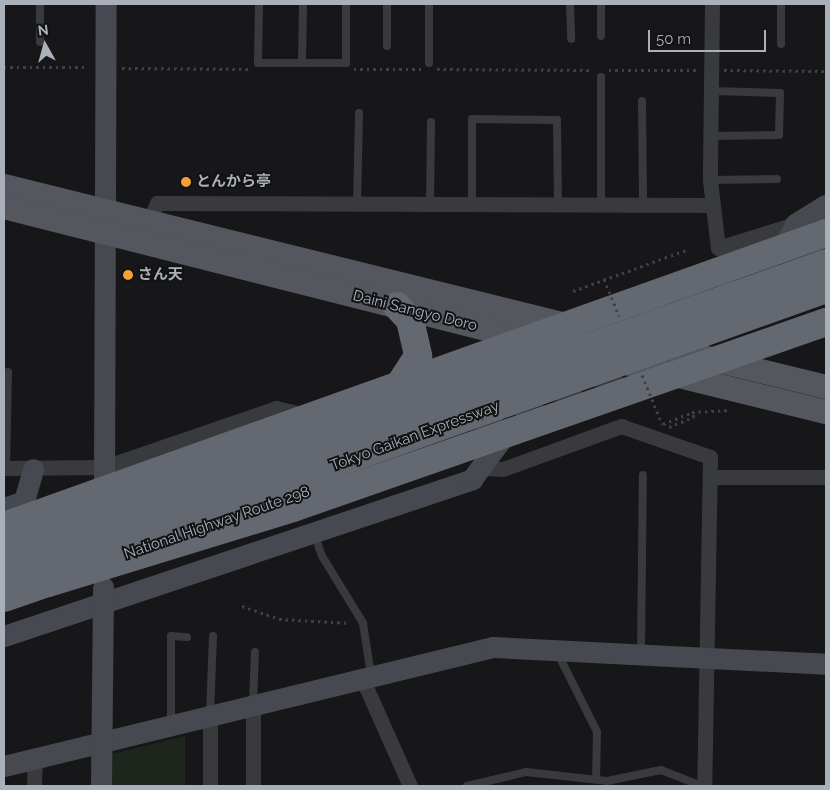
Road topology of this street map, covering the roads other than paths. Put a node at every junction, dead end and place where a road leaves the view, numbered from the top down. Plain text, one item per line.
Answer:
1 (40, 4) edge
2 (106, 4) edge
3 (259, 4) edge
4 (303, 4) edge
5 (346, 4) edge
6 (387, 4) edge
7 (429, 4) edge
8 (570, 4) edge
9 (601, 4) edge
10 (712, 4) edge
11 (780, 4) edge
12 (601, 36) dead end
13 (571, 39) dead end
14 (40, 42) dead end
15 (781, 44) dead end
16 (387, 46) dead end
17 (302, 63) junction
18 (431, 66) road end
19 (601, 77) dead end
20 (712, 91) junction
21 (642, 101) dead end
22 (359, 113) dead end
23 (432, 122) dead end
24 (712, 136) junction
25 (777, 179) dead end
26 (710, 180) junction
27 (4, 186) edge
28 (357, 204) junction
29 (558, 204) junction
30 (601, 204) junction
31 (643, 204) junction
32 (430, 205) junction
33 (472, 205) junction
34 (826, 205) edge
35 (713, 206) junction
36 (4, 207) edge
37 (104, 221) junction
38 (149, 221) junction
39 (795, 224) junction
40 (826, 234) edge
41 (826, 246) edge
42 (782, 250) junction
43 (826, 263) edge
44 (734, 281) tunnel mouth
45 (826, 289) edge
46 (826, 303) edge
47 (397, 306) junction
48 (793, 315) dead end
49 (826, 322) edge
50 (569, 326) junction
51 (528, 340) junction
52 (719, 360) junction
53 (8, 372) dead end
54 (677, 375) junction
55 (826, 387) edge
56 (407, 389) junction
57 (826, 412) edge
58 (312, 416) junction
59 (506, 433) junction
60 (457, 437) tunnel mouth
61 (5, 468) edge
62 (483, 468) junction
63 (33, 469) junction
64 (104, 473) junction
65 (643, 475) dead end
66 (710, 477) junction
67 (826, 477) edge
68 (4, 508) edge
69 (4, 526) edge
70 (314, 533) junction
71 (4, 535) edge
72 (4, 554) edge
73 (4, 582) edge
74 (48, 583) junction
75 (102, 596) junction
76 (4, 598) edge
77 (4, 636) edge
78 (212, 636) dead end
79 (186, 637) dead end
80 (556, 650) junction
81 (255, 652) dead end
82 (641, 654) junction
83 (708, 658) junction
84 (826, 664) edge
85 (366, 677) junction
86 (253, 704) junction
87 (210, 715) junction
88 (171, 724) junction
89 (102, 740) junction
90 (34, 758) junction
91 (4, 766) edge
92 (596, 779) junction
93 (34, 786) edge
94 (101, 786) edge
95 (210, 786) edge
96 (253, 786) edge
97 (410, 786) edge
98 (467, 786) edge
99 (703, 786) edge

1 - 14 lane
2 - 37 street
3 - 17 lane
4 - 17 lane
5 - 17 lane
6 - 16 lane
7 - 18 lane
8 - 13 lane
9 - 12 lane
10 - 20 street
11 - 15 lane
19 - 30 lane
20 - 24 street
20 - 24 lane
21 - 31 lane
22 - 28 lane
23 - 32 lane
24 - 26 street
25 - 26 lane
26 - 35 street
27 - 37 main road, Daini Sangyo Doro
28 - 32 street
28 - 38 street
29 - 30 street
29 - 33 street
29 - 33 lane
30 - 31 street
31 - 35 street
32 - 33 street
34 - 39 street
35 - 39 street
36 - 37 main road, Daini Sangyo Doro
37 - 38 main road, Daini Sangyo Doro
37 - 47 main road, Daini Sangyo Doro
37 - 64 street
38 - 50 main road, Daini Sangyo Doro
39 - 42 street
40 - 42 highway
41 - 44 highway
42 - 50 highway
43 - 72 highway, Tokyo Gaikan Expressway, bridge
45 - 73 highway, Tokyo Gaikan Expressway, bridge
46 - 48 highway
47 - 51 main road, Daini Sangyo Doro
47 - 56 highway
49 - 52 highway
50 - 51 highway
50 - 52 main road, Daini Sangyo Doro
51 - 54 main road, Daini Sangyo Doro
51 - 56 highway
52 - 54 highway
52 - 55 main road, Daini Sangyo Doro
53 - 61 lane
54 - 57 main road, Daini Sangyo Doro
54 - 59 highway
56 - 58 highway
56 - 71 highway
58 - 64 street
58 - 69 highway
59 - 62 street
59 - 74 highway
60 - 74 highway, National Highway Route 298
61 - 63 street
62 - 66 street
62 - 70 street
63 - 64 street
63 - 68 street
65 - 82 lane
66 - 67 street
66 - 83 street
70 - 75 street
70 - 85 lane
74 - 76 highway, National Highway Route 298
75 - 77 street
75 - 89 street
78 - 87 lane
79 - 88 lane
80 - 82 street
80 - 85 street
80 - 92 lane
81 - 86 lane
82 - 83 street
83 - 84 street
83 - 99 street
85 - 86 street
85 - 97 street
86 - 87 street
86 - 96 street
87 - 88 street
87 - 95 street
88 - 89 street
89 - 90 street
89 - 94 street
90 - 91 street
90 - 93 street
92 - 98 lane
92 - 99 lane

